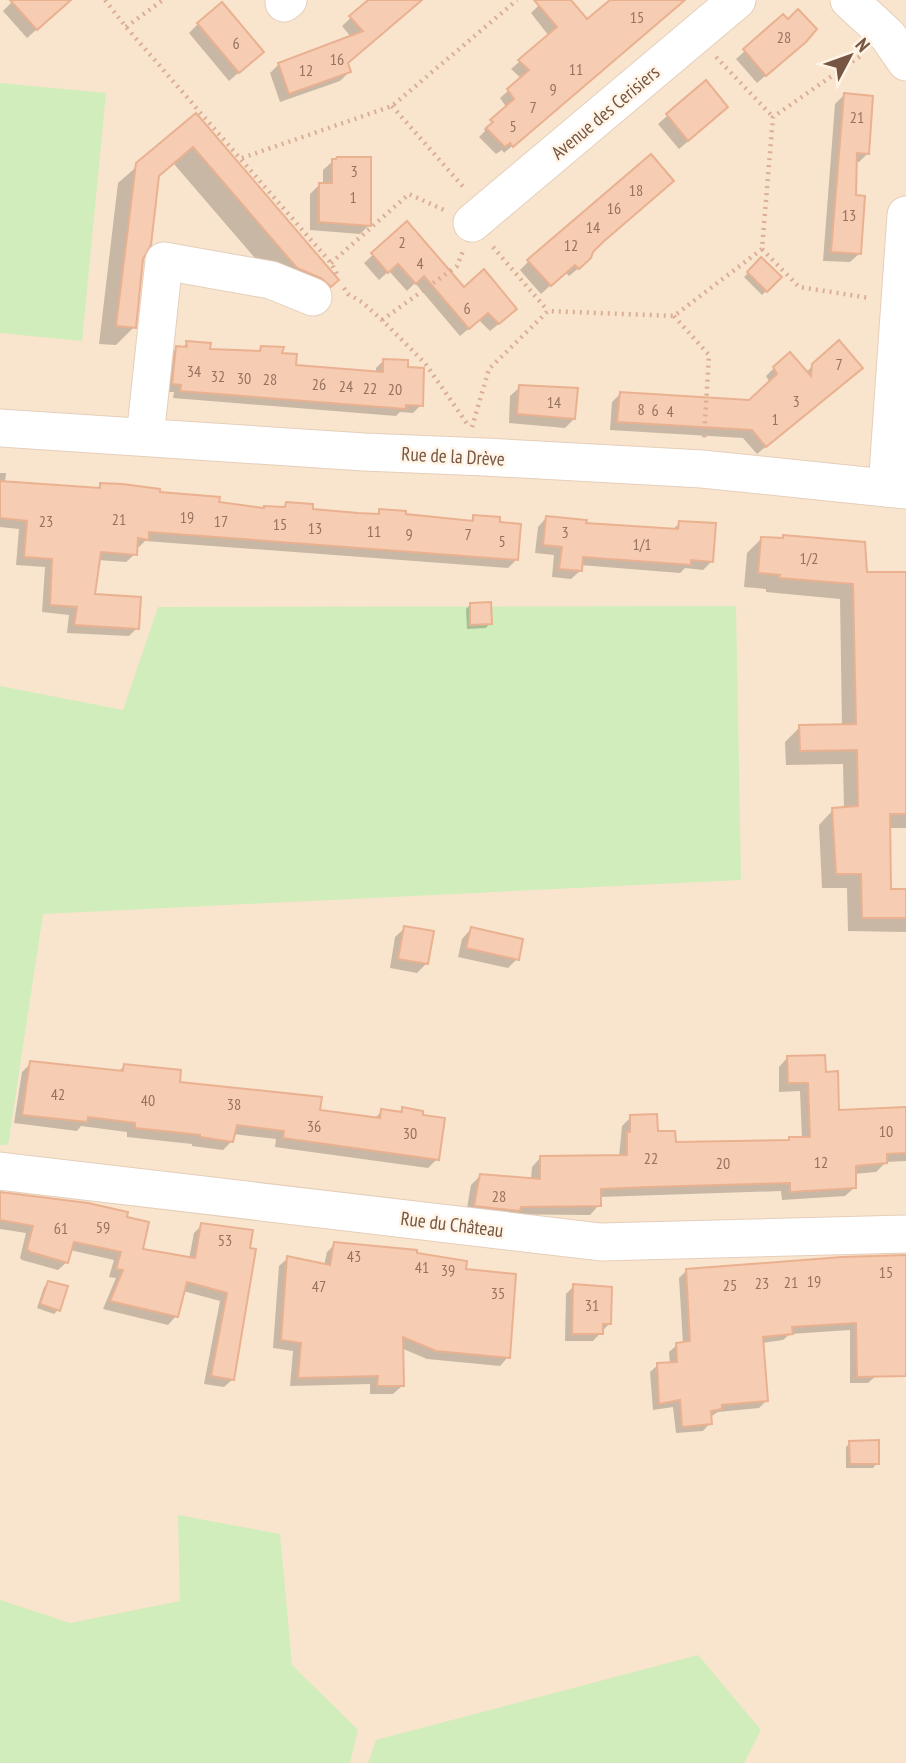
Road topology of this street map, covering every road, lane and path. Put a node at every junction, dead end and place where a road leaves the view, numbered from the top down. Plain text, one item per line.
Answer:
1 (105, 0) edge
2 (163, 0) edge
3 (517, 0) edge
4 (737, 0) edge
5 (849, 0) edge
6 (126, 27) junction
7 (696, 35) junction
8 (897, 49) edge
9 (391, 106) junction
10 (773, 117) junction
11 (242, 158) junction
12 (906, 215) edge
13 (472, 223) junction
14 (762, 249) junction
15 (331, 264) junction
16 (313, 296) dead end
17 (899, 303) junction
18 (548, 310) junction
19 (674, 316) junction
20 (382, 320) junction
21 (0, 428) edge
22 (145, 437) junction
23 (702, 470) junction
24 (897, 489) edge
25 (0, 1171) edge
26 (906, 1234) edge

1 - 6 path
2 - 6 path
3 - 9 path
4 - 7 street, Avenue des Cerisiers
5 - 8 street
6 - 11 path
7 - 10 path
7 - 13 street, Avenue des Cerisiers
8 - 10 path
9 - 11 path
9 - 13 path
10 - 14 path
11 - 15 path
12 - 17 street
13 - 15 path
13 - 18 path
13 - 20 path
14 - 17 path
14 - 19 path
15 - 20 path
16 - 22 street
17 - 24 street
18 - 19 path
18 - 20 path
19 - 23 path
21 - 22 street, Rue de la Drève
22 - 23 street, Rue de la Drève
23 - 24 street, Rue de la Drève
25 - 26 street, Rue du Château

